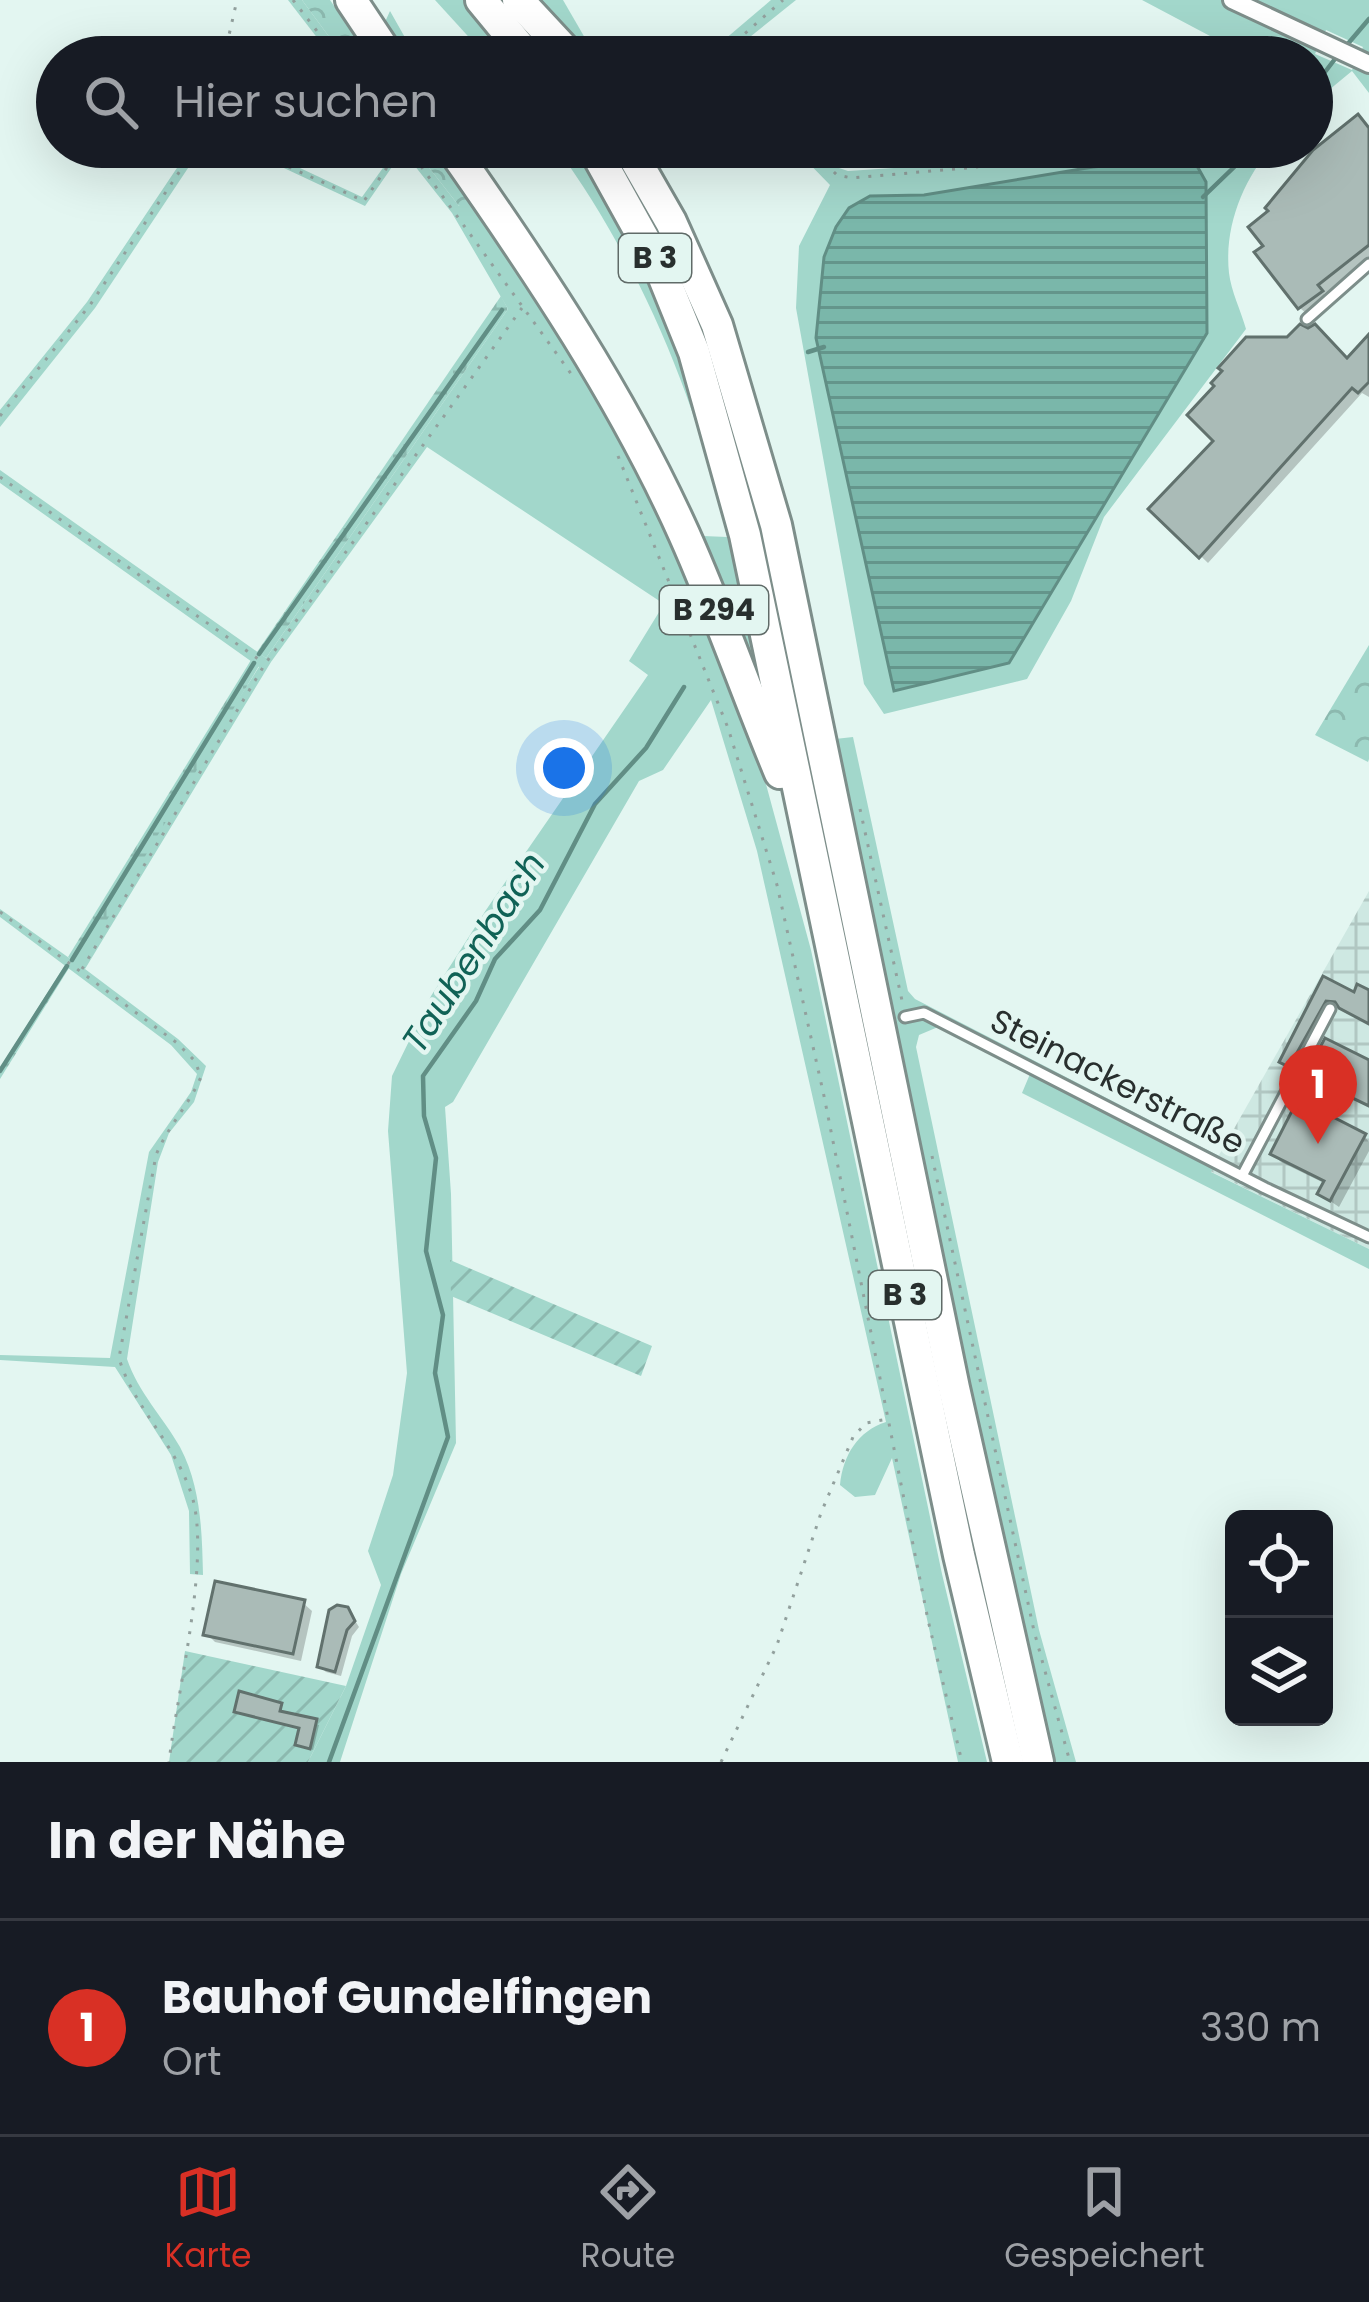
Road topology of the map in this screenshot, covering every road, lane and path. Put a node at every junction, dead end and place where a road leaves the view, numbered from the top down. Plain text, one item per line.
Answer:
1 (237, 0) edge
2 (293, 0) edge
3 (351, 0) edge
4 (481, 0) edge
5 (518, 0) edge
6 (541, 0) edge
7 (783, 0) edge
8 (1232, 0) edge
9 (229, 36) edge
10 (321, 36) edge
11 (375, 36) edge
12 (511, 36) edge
13 (553, 36) edge
14 (561, 36) edge
15 (742, 36) edge
16 (1308, 36) edge
17 (1333, 47) edge
18 (1363, 61) edge
19 (182, 168) edge
20 (291, 168) edge
21 (388, 168) edge
22 (419, 168) edge
23 (465, 168) edge
24 (605, 168) edge
25 (640, 168) edge
26 (830, 168) edge
27 (956, 168) edge
28 (1369, 264) edge
29 (522, 308) junction
30 (1307, 319) dead end
31 (581, 389) dead end
32 (0, 416) edge
33 (610, 440) dead end
34 (0, 477) edge
35 (265, 664) junction
36 (860, 810) dead end
37 (804, 829) junction
38 (0, 912) edge
39 (81, 970) junction
40 (1330, 1009) dead end
41 (905, 1017) joint
42 (932, 1156) dead end
43 (1242, 1176) junction
44 (1369, 1237) edge
45 (888, 1419) junction
46 (170, 1762) edge
47 (721, 1762) edge
48 (962, 1762) edge
49 (1008, 1762) edge
50 (1038, 1762) edge
51 (1070, 1762) edge

1 - 9 path
2 - 10 path
3 - 11 highway
4 - 12 highway
5 - 13 highway
6 - 14 highway
7 - 15 path
8 - 16 street
17 - 18 street
19 - 32 path
20 - 21 path
22 - 29 path
23 - 37 highway, B 294
24 - 37 highway, B 3
25 - 50 highway, B 3
26 - 27 path
28 - 30 lane
29 - 31 path
29 - 35 path
33 - 45 path
34 - 35 path
35 - 39 path
36 - 41 path
37 - 49 highway, B 3
38 - 39 path
39 - 46 path
40 - 43 lane
41 - 43 lane, Steinackerstraße
42 - 51 path
43 - 44 lane, Steinackerstraße
45 - 47 path
45 - 48 path

